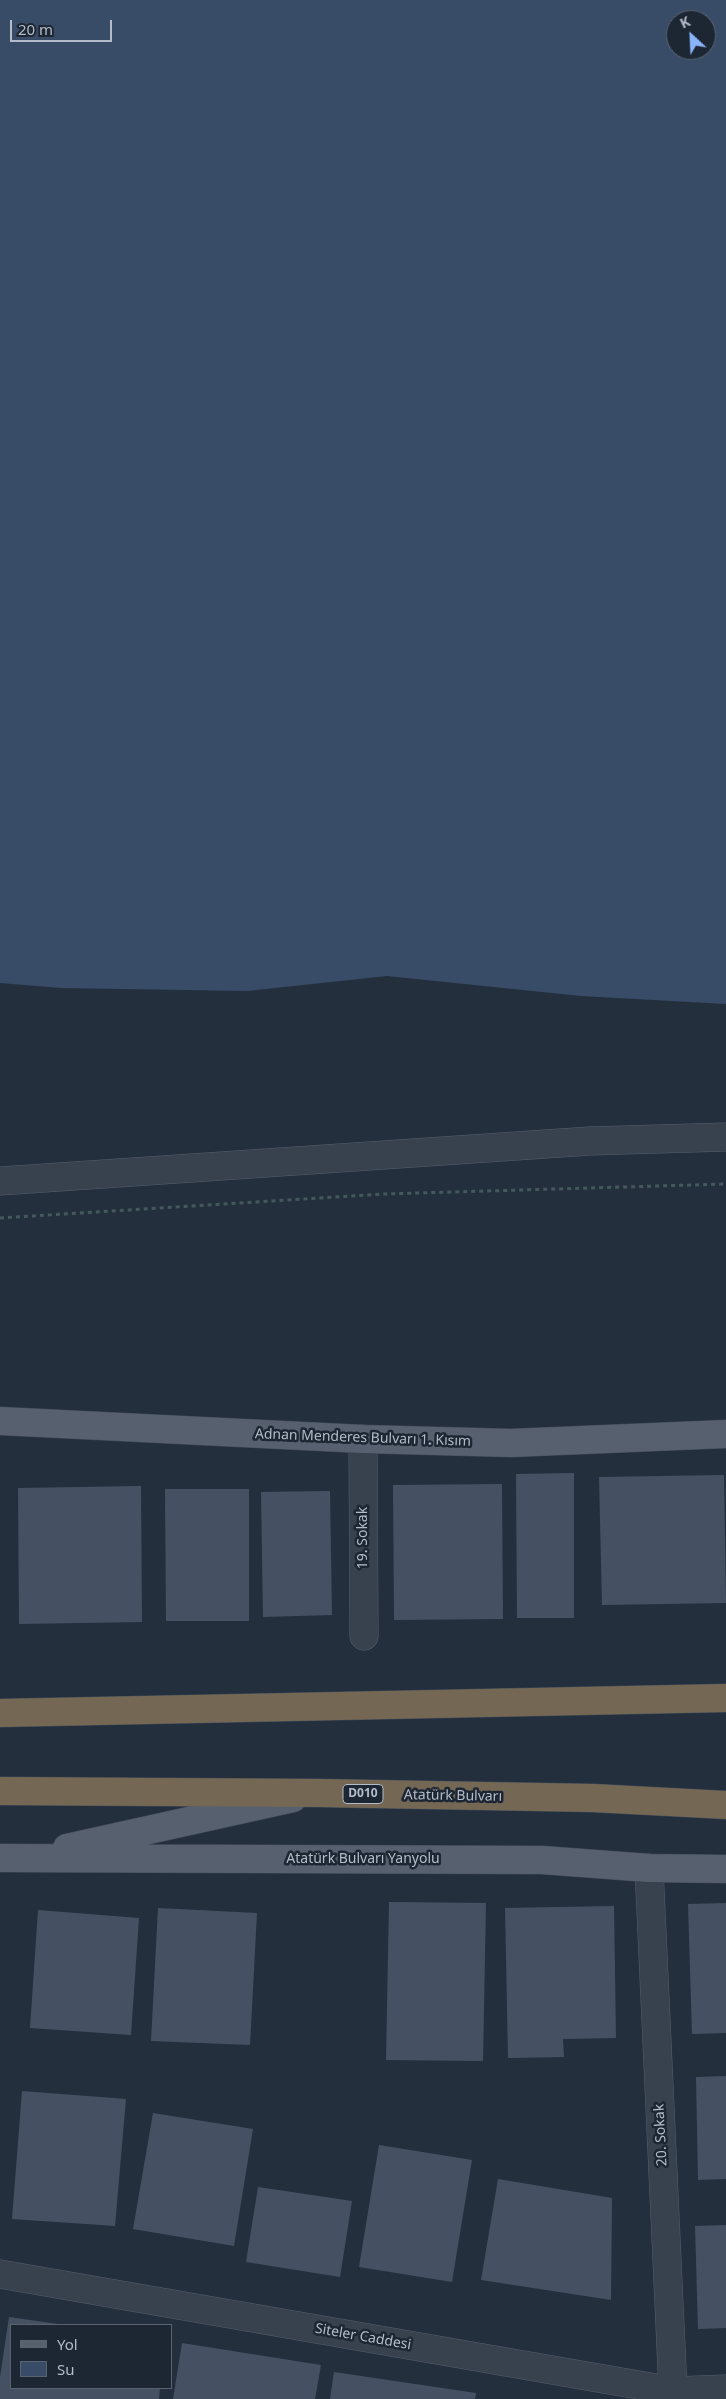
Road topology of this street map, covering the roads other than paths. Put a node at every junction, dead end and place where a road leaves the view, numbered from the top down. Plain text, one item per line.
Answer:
1 (726, 1137) edge
2 (0, 1181) edge
3 (0, 1421) edge
4 (726, 1434) edge
5 (363, 1439) junction
6 (364, 1636) dead end
7 (726, 1698) edge
8 (0, 1713) edge
9 (0, 1791) edge
10 (319, 1793) junction
11 (726, 1805) edge
12 (9, 1859) edge
13 (649, 1868) junction
14 (726, 1869) edge
15 (0, 2274) edge
16 (726, 2389) edge
17 (677, 2395) edge

1 - 2 street
3 - 5 main road, Adnan Menderes Bulvarı 1. Kısım
4 - 5 main road, Adnan Menderes Bulvarı 1. Kısım
5 - 6 street, 19. Sokak
7 - 8 highway
9 - 10 highway, Atatürk Bulvarı / D010
10 - 11 highway, Atatürk Bulvarı / D010
10 - 12 main road
12 - 13 main road, Atatürk Bulvarı Yanyolu
13 - 14 main road, Atatürk Bulvarı Yanyolu
13 - 17 street, 20. Sokak
15 - 17 street, Siteler Caddesi
16 - 17 street, Siteler Caddesi

